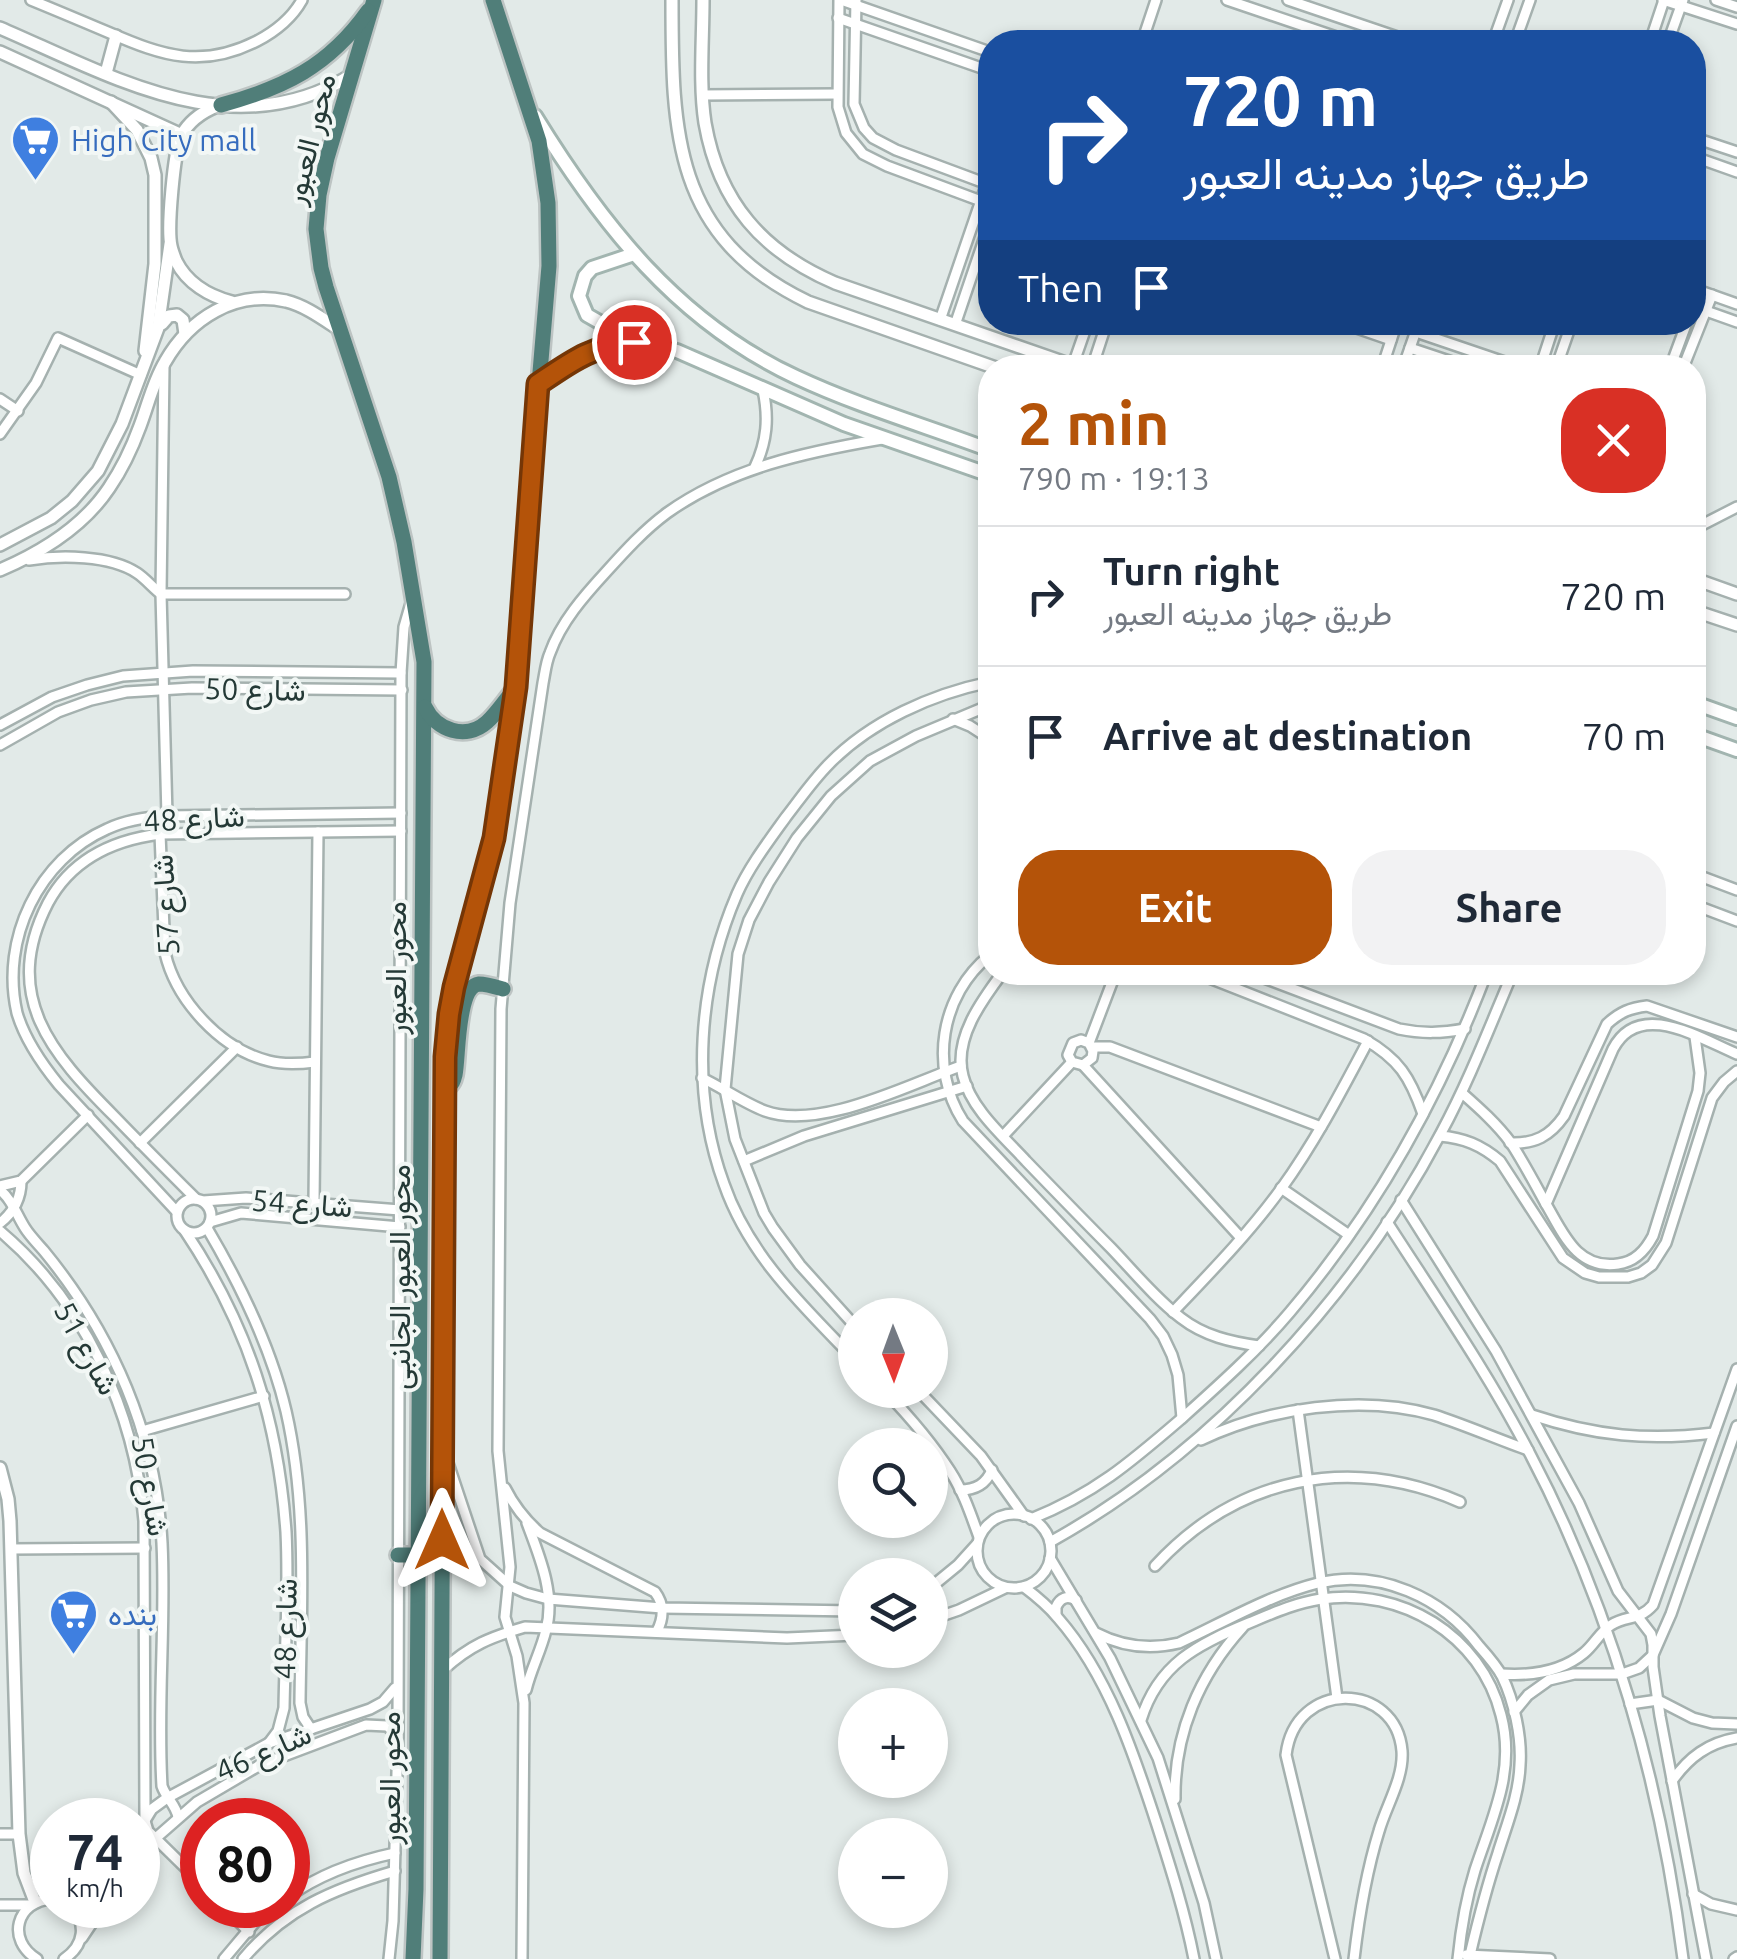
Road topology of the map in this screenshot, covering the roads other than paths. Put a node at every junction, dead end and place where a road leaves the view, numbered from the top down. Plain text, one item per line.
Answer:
1 (32, 0) edge
2 (302, 0) edge
3 (494, 0) edge
4 (672, 0) edge
5 (703, 0) edge
6 (840, 0) edge
7 (1156, 0) edge
8 (1288, 0) edge
9 (1508, 0) edge
10 (1530, 0) edge
11 (1664, 0) edge
12 (1716, 0) edge
13 (1232, 1) edge
14 (373, 2) edge
15 (856, 3) edge
16 (1682, 3) edge
17 (1737, 7) edge
18 (838, 18) junction
19 (856, 24) junction
20 (1737, 24) edge
21 (0, 28) edge
22 (1146, 30) edge
23 (1315, 30) edge
24 (1377, 30) edge
25 (1498, 30) edge
26 (1520, 30) edge
27 (1654, 30) edge
28 (1672, 30) edge
29 (116, 36) junction
30 (948, 37) junction
31 (978, 48) edge
32 (0, 52) edge
33 (942, 54) junction
34 (978, 66) edge
35 (106, 73) junction
36 (353, 74) junction
37 (703, 94) junction
38 (838, 94) junction
39 (111, 102) junction
40 (221, 104) junction
41 (531, 110) junction
42 (182, 135) junction
43 (1706, 141) edge
44 (1737, 152) edge
45 (1706, 160) edge
46 (1736, 170) edge
47 (978, 177) edge
48 (978, 200) edge
49 (978, 207) edge
50 (170, 244) junction
51 (634, 254) junction
52 (978, 258) edge
53 (1706, 293) edge
54 (1712, 295) junction
55 (234, 302) junction
56 (1737, 304) edge
57 (1706, 309) edge
58 (1706, 311) edge
59 (940, 320) junction
60 (1737, 322) edge
61 (956, 325) junction
62 (158, 328) junction
63 (340, 330) junction
64 (978, 332) edge
65 (185, 334) junction
66 (986, 335) edge
67 (1377, 335) edge
68 (1392, 335) edge
69 (1414, 335) edge
70 (1437, 335) edge
71 (1391, 340) junction
72 (634, 342) junction
73 (1410, 348) junction
74 (1045, 355) edge
75 (1386, 355) edge
76 (1408, 355) edge
77 (1431, 355) edge
78 (1489, 355) edge
79 (978, 362) edge
80 (164, 363) junction
81 (140, 375) junction
82 (538, 384) junction
83 (763, 390) junction
84 (0, 398) edge
85 (18, 410) junction
86 (0, 434) edge
87 (885, 438) junction
88 (978, 446) edge
89 (755, 467) junction
90 (978, 471) edge
91 (1737, 507) edge
92 (1706, 523) edge
93 (0, 546) edge
94 (21, 561) junction
95 (0, 570) edge
96 (1706, 583) edge
97 (161, 594) junction
98 (345, 594) dead end
99 (1737, 594) edge
100 (413, 596) junction
101 (1706, 615) edge
102 (1737, 625) edge
103 (163, 672) junction
104 (401, 673) junction
105 (978, 686) edge
106 (516, 687) junction
107 (164, 688) junction
108 (402, 690) junction
109 (423, 703) junction
110 (1706, 707) edge
111 (978, 710) edge
112 (1737, 718) edge
113 (953, 719) junction
114 (0, 725) edge
115 (978, 731) edge
116 (1706, 739) edge
117 (0, 745) edge
118 (1737, 750) edge
119 (401, 813) junction
120 (236, 815) junction
121 (167, 816) junction
122 (402, 831) junction
123 (318, 832) junction
124 (237, 833) junction
125 (160, 834) junction
126 (1706, 878) edge
127 (1737, 890) edge
128 (1706, 909) edge
129 (24, 913) junction
130 (41, 919) junction
131 (1737, 921) edge
132 (978, 967) edge
133 (994, 985) edge
134 (1111, 985) edge
135 (1227, 985) edge
136 (1283, 985) edge
137 (1482, 985) edge
138 (1508, 985) edge
139 (503, 989) junction
140 (1465, 1029) junction
141 (1695, 1037) junction
142 (1737, 1037) edge
143 (1368, 1041) junction
144 (1090, 1045) junction
145 (237, 1047) junction
146 (1737, 1054) edge
147 (315, 1062) junction
148 (1072, 1062) junction
149 (1084, 1065) junction
150 (961, 1066) junction
151 (1737, 1071) edge
152 (943, 1072) junction
153 (702, 1078) junction
154 (967, 1086) junction
155 (724, 1089) junction
156 (445, 1092) junction
157 (948, 1093) junction
158 (1462, 1093) junction
159 (1423, 1114) junction
160 (88, 1115) junction
161 (1321, 1127) junction
162 (1002, 1136) junction
163 (1440, 1136) junction
164 (140, 1143) junction
165 (1510, 1143) junction
166 (1401, 1154) junction
167 (744, 1161) junction
168 (1422, 1166) junction
169 (21, 1181) junction
170 (0, 1188) edge
171 (1281, 1188) junction
172 (200, 1200) junction
173 (1402, 1200) junction
174 (314, 1202) junction
175 (1546, 1204) junction
176 (15, 1208) junction
177 (400, 1210) junction
178 (177, 1212) junction
179 (1386, 1222) junction
180 (0, 1223) edge
181 (208, 1225) junction
182 (400, 1227) junction
183 (0, 1231) edge
184 (186, 1231) junction
185 (1349, 1235) junction
186 (1242, 1238) junction
187 (838, 1307) edge
188 (1174, 1312) junction
189 (838, 1342) edge
190 (1259, 1346) junction
191 (1737, 1369) edge
192 (264, 1396) junction
193 (900, 1408) edge
194 (935, 1408) edge
195 (1298, 1410) junction
196 (1532, 1416) junction
197 (1182, 1418) junction
198 (1737, 1426) edge
199 (143, 1430) junction
200 (1714, 1432) junction
201 (129, 1434) junction
202 (442, 1444) junction
203 (1189, 1445) junction
204 (1529, 1451) junction
205 (499, 1466) junction
206 (992, 1470) junction
207 (1, 1474) edge
208 (1309, 1480) junction
209 (297, 1486) junction
210 (281, 1490) junction
211 (960, 1490) junction
212 (1460, 1502) dead end
213 (1027, 1517) junction
214 (526, 1520) junction
215 (978, 1541) junction
216 (1050, 1542) junction
217 (7, 1546) edge
218 (145, 1548) junction
219 (398, 1554) junction
220 (418, 1555) junction
221 (1050, 1558) junction
222 (1155, 1566) dead end
223 (948, 1573) edge
224 (1321, 1582) junction
225 (510, 1586) junction
226 (1006, 1587) junction
227 (1024, 1587) junction
228 (1618, 1591) junction
229 (1324, 1598) junction
230 (548, 1599) junction
231 (1076, 1600) junction
232 (1598, 1602) junction
233 (662, 1608) junction
234 (838, 1612) edge
235 (948, 1614) edge
236 (1057, 1616) junction
237 (1639, 1617) junction
238 (691, 1622) junction
239 (1245, 1625) junction
240 (548, 1626) junction
241 (1605, 1630) junction
242 (657, 1631) junction
243 (509, 1632) junction
244 (1096, 1633) junction
245 (838, 1636) edge
246 (1653, 1655) junction
247 (441, 1671) junction
248 (1501, 1674) junction
249 (1622, 1674) junction
250 (396, 1686) junction
251 (1337, 1698) junction
252 (1658, 1700) junction
253 (524, 1703) junction
254 (1630, 1704) junction
255 (1514, 1712) junction
256 (1141, 1720) junction
257 (1737, 1724) edge
258 (311, 1729) junction
259 (398, 1736) junction
260 (1737, 1738) edge
261 (269, 1744) junction
262 (1672, 1781) junction
263 (145, 1798) edge
264 (167, 1798) junction
265 (160, 1803) edge
266 (1175, 1807) junction
267 (178, 1818) junction
268 (0, 1834) edge
269 (19, 1834) junction
270 (160, 1834) edge
271 (160, 1840) edge
272 (396, 1853) junction
273 (180, 1861) edge
274 (395, 1871) junction
275 (310, 1883) edge
276 (1693, 1894) junction
277 (30, 1896) edge
278 (30, 1904) edge
279 (0, 1905) edge
280 (30, 1907) edge
281 (1737, 1910) edge
282 (82, 1928) edge
283 (89, 1928) edge
284 (244, 1928) edge
285 (250, 1928) edge
286 (247, 1931) junction
287 (81, 1940) junction
288 (20, 1942) junction
289 (258, 1942) junction
290 (1470, 1955) junction
291 (1458, 1957) edge
292 (68, 1958) edge
293 (21, 1959) edge
294 (37, 1959) edge
295 (224, 1959) edge
296 (243, 1959) edge
297 (389, 1959) edge
298 (412, 1959) edge
299 (440, 1959) edge
300 (522, 1959) edge
301 (1194, 1959) edge
302 (1216, 1959) edge
303 (1335, 1959) edge
304 (1354, 1959) edge
305 (1550, 1959) edge
306 (1683, 1959) edge
307 (1706, 1959) edge

1 - 29 street
2 - 29 street
3 - 41 highway, محور العبور
4 - 79 street
5 - 37 street
6 - 15 street
6 - 18 street
7 - 22 street
8 - 24 street
9 - 25 street
10 - 26 street
11 - 16 street
11 - 27 street
12 - 17 street
13 - 23 street
14 - 36 highway, محور العبور
14 - 40 highway
15 - 19 street
15 - 30 street
16 - 20 street
16 - 28 street
18 - 19 street
18 - 38 street
19 - 33 street
19 - 47 street
21 - 35 street
29 - 35 street
30 - 31 street
30 - 33 street
32 - 39 street
33 - 34 street
35 - 40 street
36 - 40 street
36 - 63 highway, محور العبور
37 - 38 street
37 - 59 street
38 - 48 street
39 - 42 street
39 - 81 street
40 - 42 street
41 - 51 main road
41 - 82 highway, محور العبور
42 - 50 street
43 - 44 street
45 - 46 street
49 - 59 street
50 - 55 street
50 - 62 street
51 - 72 main road
51 - 88 main road
52 - 61 street
53 - 54 street
54 - 56 street
54 - 57 street
55 - 63 street
55 - 65 street
58 - 60 street
59 - 61 street
61 - 64 street
62 - 65 street
62 - 81 street
63 - 100 highway, محور العبور
65 - 80 street
66 - 74 street
67 - 71 street
68 - 71 street
69 - 73 street
70 - 78 street
71 - 75 street
72 - 82 main road
72 - 83 main road
73 - 76 street
73 - 77 street
80 - 94 street
80 - 97 street
81 - 85 street
81 - 93 street
82 - 106 highway, محور العبور
83 - 87 main road
83 - 89 street
84 - 85 street
85 - 86 street
87 - 89 street
87 - 90 main road
89 - 139 street
91 - 92 street
94 - 95 street
94 - 97 street
96 - 99 street
97 - 98 street
97 - 103 street
100 - 104 street, محور العبور الجانبى
100 - 109 highway, محور العبور
101 - 102 street
103 - 104 street, شارع 50
103 - 107 street
103 - 114 street, شارع 50
104 - 108 street, محور العبور الجانبى
105 - 153 street
106 - 109 highway
106 - 156 highway, محور العبور
107 - 108 street, شارع 50
107 - 117 street, شارع 50
107 - 121 street
108 - 119 street, محور العبور الجانبى
109 - 220 highway, محور العبور
110 - 112 main road
111 - 113 street
113 - 115 street
113 - 155 street
116 - 118 main road
119 - 120 street, شارع 48
119 - 122 street, محور العبور الجانبى
120 - 121 street, شارع 48
120 - 124 street
121 - 129 street, شارع 48
122 - 123 street, شارع 48
122 - 177 street, محور العبور الجانبى
123 - 124 street, شارع 48
123 - 147 street
124 - 125 street, شارع 48
125 - 130 street, شارع 48
125 - 145 street, شارع 57
126 - 127 street
128 - 131 street
129 - 130 street
129 - 160 street, شارع 48
130 - 164 street, شارع 48
132 - 152 street
133 - 150 street
134 - 144 street
135 - 143 street
136 - 140 street
137 - 140 street
138 - 158 street
139 - 156 highway
139 - 205 street
140 - 159 street
141 - 146 street
141 - 175 street
141 - 175 street
142 - 165 street
143 - 159 street
143 - 161 street
144 - 148 street
144 - 149 street
144 - 161 street
145 - 147 street, شارع 57
145 - 164 street
147 - 174 street
148 - 149 street
148 - 162 street
149 - 186 street
150 - 152 street
150 - 154 street
151 - 163 street
152 - 155 street
152 - 157 street
153 - 155 street
153 - 189 street
154 - 157 street
154 - 162 street
155 - 167 street
156 - 202 highway, محور العبور
157 - 167 street
157 - 197 street
158 - 163 street
158 - 165 street
159 - 166 street
160 - 169 street
160 - 178 street, شارع 48
161 - 171 street
162 - 188 street
163 - 168 street
164 - 172 street, شارع 48
165 - 175 street
166 - 168 street
166 - 185 street
167 - 187 street
168 - 173 street
169 - 170 street
169 - 176 street
170 - 176 street, شارع 50
171 - 185 street
171 - 186 street
172 - 174 street, شارع 54
172 - 178 street
172 - 181 street
173 - 179 street
173 - 196 street
174 - 177 street, شارع 54
176 - 180 street
176 - 199 street, شارع 50
177 - 182 street, محور العبور الجانبى
178 - 184 street
179 - 203 street
179 - 204 street
181 - 182 street, شارع 54
181 - 184 street
181 - 209 street, شارع 48
182 - 219 street, محور العبور الجانبى
183 - 201 street, شارع 51
184 - 192 street, شارع 48
185 - 190 street
186 - 188 street
188 - 190 street
190 - 197 street
191 - 200 street
192 - 199 street
192 - 210 street, شارع 48
193 - 211 street
194 - 206 street
195 - 203 street
195 - 204 street
195 - 208 street
196 - 200 street
196 - 228 street
197 - 213 street
198 - 246 street
199 - 201 street
199 - 264 street, شارع 50
200 - 237 street
201 - 218 street, شارع 51
202 - 225 street
202 - 247 highway, محور العبور
203 - 216 street
204 - 232 street
205 - 214 street
205 - 225 street
206 - 211 street
206 - 213 street
207 - 217 street
208 - 212 street
208 - 222 street
208 - 224 street
209 - 210 street
209 - 258 street, شارع 48
210 - 261 street, شارع 48
211 - 215 street
213 - 215 street
213 - 216 street
214 - 230 street
214 - 233 street
215 - 223 street
215 - 226 street
216 - 221 street
217 - 218 street
217 - 269 street
218 - 263 street, شارع 51
219 - 220 highway
219 - 250 street, محور العبور الجانبى
220 - 298 highway, محور العبور
221 - 227 street
221 - 231 street
224 - 229 street
224 - 244 street
224 - 248 street
225 - 230 street
225 - 243 street
226 - 227 street
226 - 235 street
227 - 236 street
228 - 232 street
228 - 237 street
229 - 239 street
229 - 251 street
229 - 291 street
230 - 233 street
230 - 240 street
231 - 236 street
231 - 244 street
232 - 241 street
233 - 238 street
233 - 242 street
234 - 238 street
236 - 301 street
237 - 241 street
237 - 246 street
238 - 242 street
238 - 245 street
239 - 256 street
239 - 266 street
240 - 242 street
240 - 243 street
240 - 253 street
241 - 248 street
241 - 249 street
243 - 247 street
243 - 253 street
244 - 256 street
246 - 249 street
246 - 252 street
247 - 299 highway, محور العبور
248 - 255 street
249 - 254 street
249 - 255 street
250 - 258 street, شارع 46
250 - 259 street, محور العبور الجانبى
251 - 303 street
251 - 304 street
252 - 254 street
252 - 257 street
252 - 262 street
253 - 300 street
254 - 306 street
255 - 290 street
256 - 266 street
258 - 261 street, شارع 46
259 - 267 street, شارع 46
259 - 272 street, محور العبور الجانبى
260 - 262 street
261 - 264 street, شارع 46
262 - 276 street
264 - 265 street, شارع 46
264 - 267 street, شارع 50
266 - 302 street
267 - 270 street, شارع 46
268 - 269 street
269 - 277 street
271 - 273 street
272 - 274 street, محور العبور الجانبى
272 - 275 street
274 - 289 street
274 - 297 street, محور العبور الجانبى
276 - 281 street
276 - 307 street
278 - 279 street
280 - 288 street
282 - 287 street
283 - 287 street
284 - 286 street
285 - 286 street
286 - 289 street
286 - 295 street
287 - 292 street
288 - 293 street
288 - 294 street
289 - 296 street
290 - 291 street
290 - 305 street

